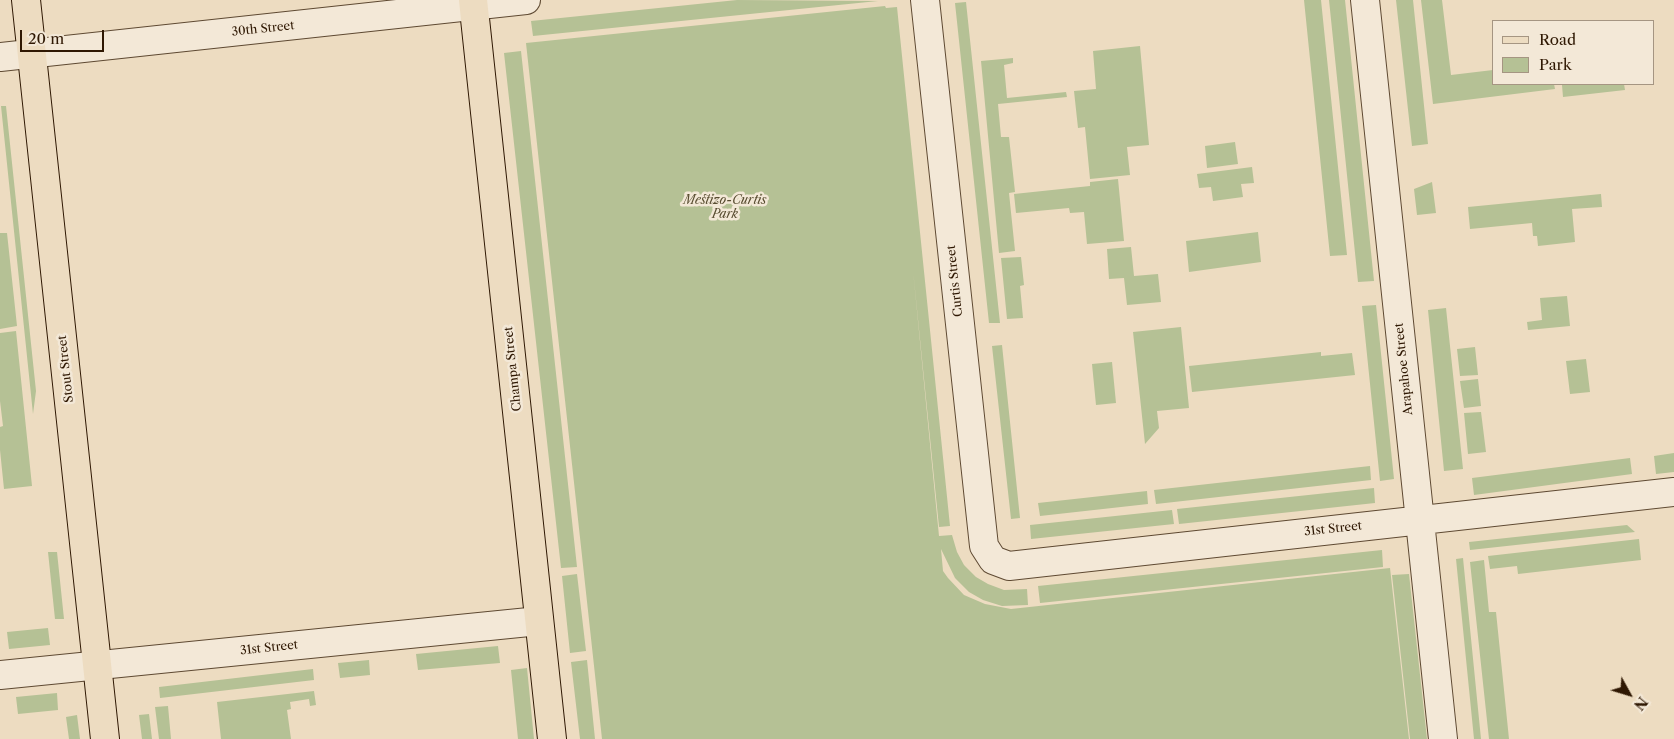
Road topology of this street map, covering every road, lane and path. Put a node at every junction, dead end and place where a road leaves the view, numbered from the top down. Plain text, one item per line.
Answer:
1 (26, 0) edge
2 (526, 0) edge
3 (924, 0) edge
4 (1365, 0) edge
5 (474, 3) edge
6 (32, 54) junction
7 (0, 57) edge
8 (1674, 492) edge
9 (1420, 520) junction
10 (993, 560) joint
11 (539, 621) junction
12 (97, 665) junction
13 (0, 675) edge
14 (105, 739) edge
15 (552, 739) edge
16 (1443, 739) edge

1 - 6 main road, Stout Street
2 - 5 street, 30th Street
3 - 10 street, Curtis Street
4 - 9 street, Arapahoe Street
5 - 6 street, 30th Street
5 - 11 main road, Champa Street
6 - 7 street, 30th Street
6 - 12 main road, Stout Street
8 - 9 street, 31st Street
9 - 10 street, 31st Street
9 - 16 street, Arapahoe Street
11 - 12 street, 31st Street
11 - 15 main road, Champa Street
12 - 13 street, 31st Street
12 - 14 main road, Stout Street

